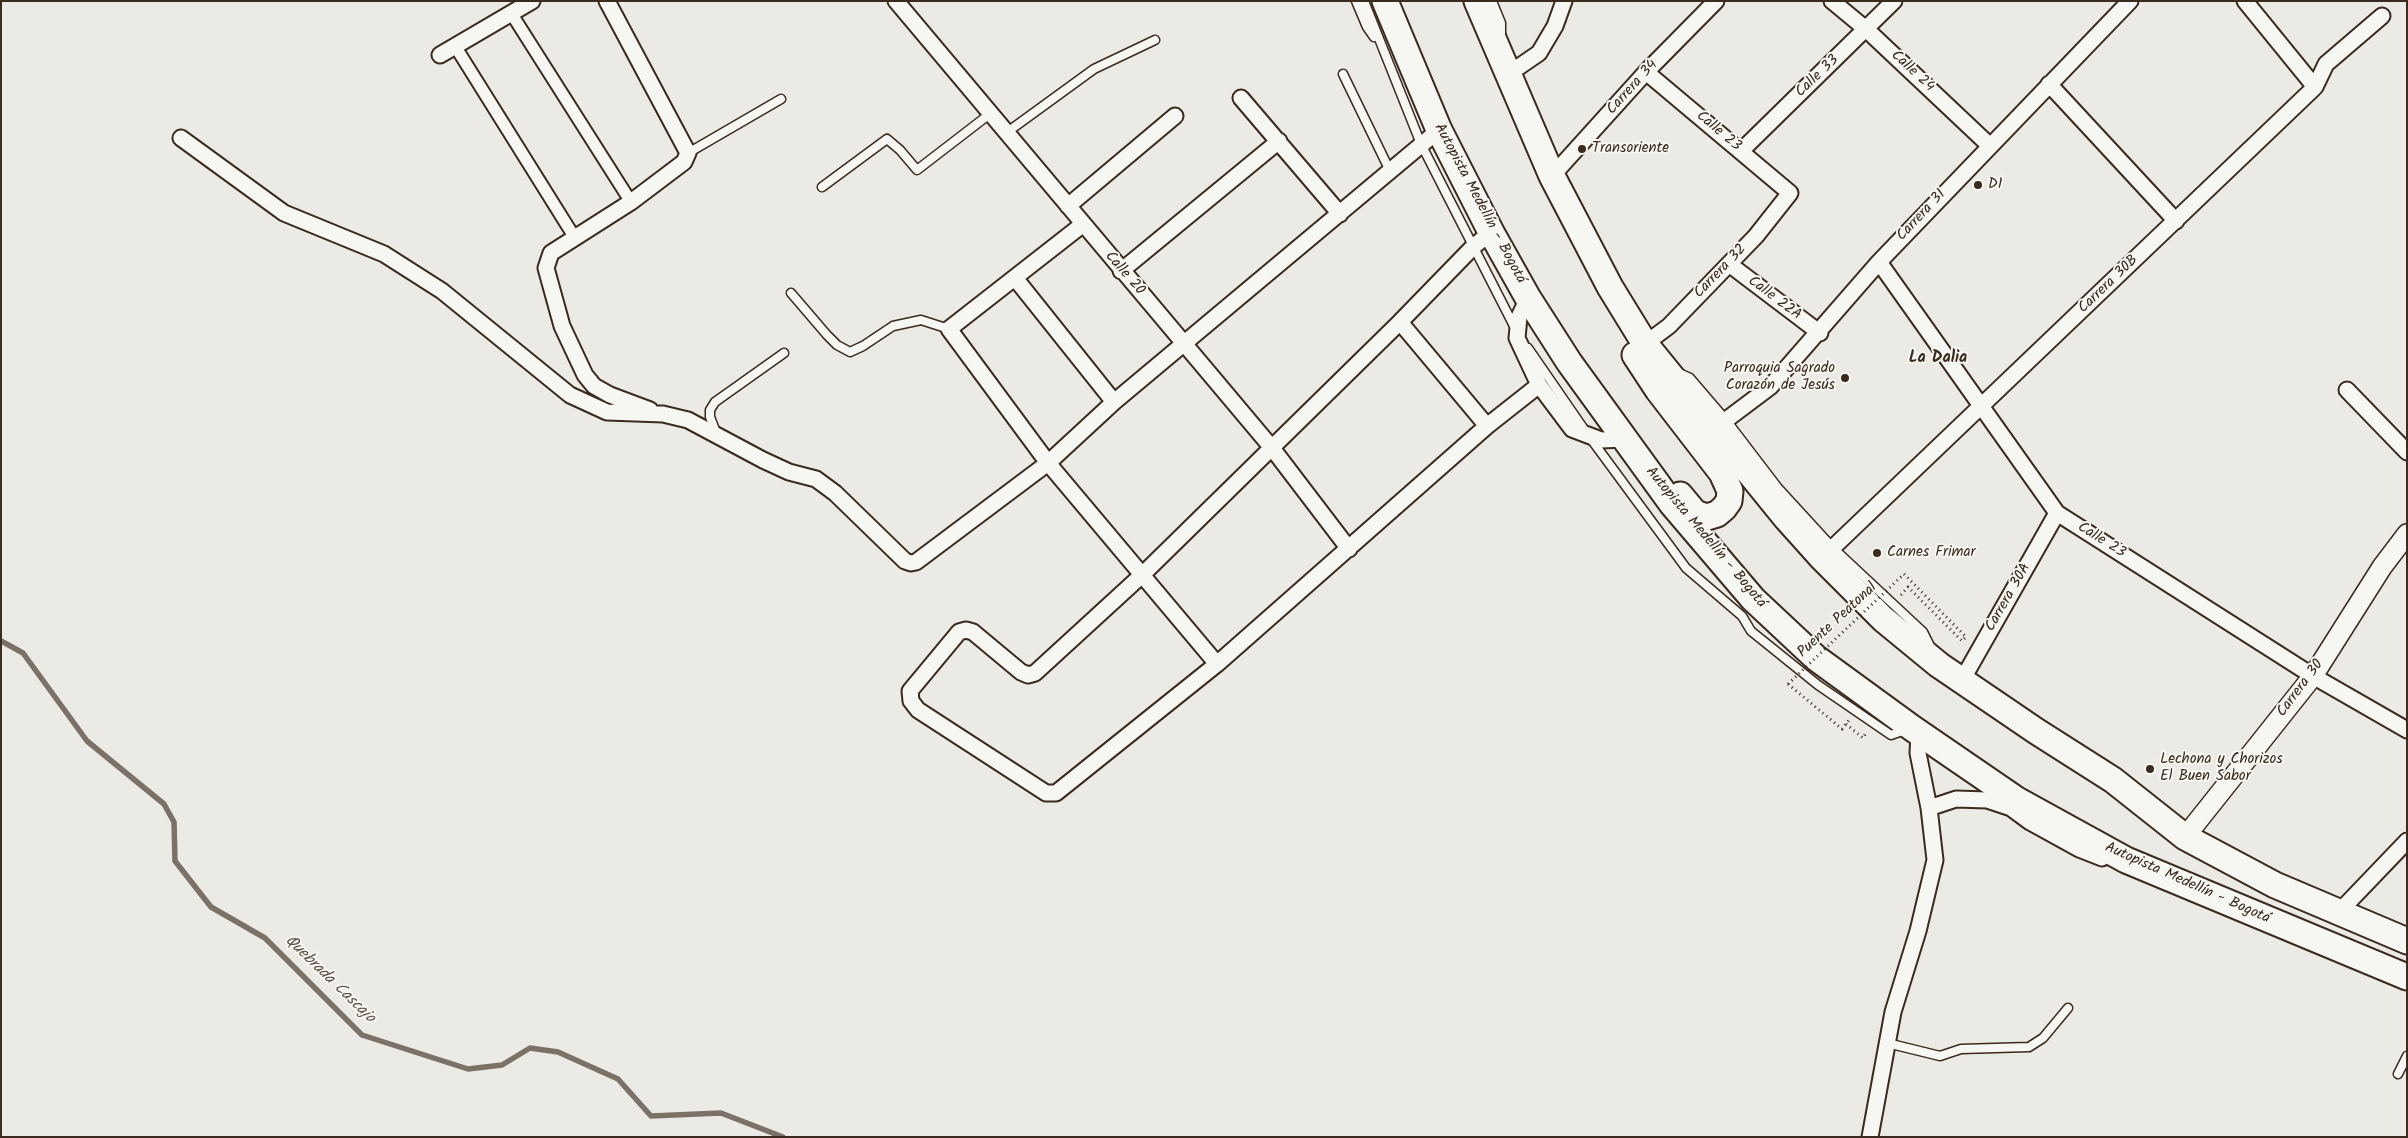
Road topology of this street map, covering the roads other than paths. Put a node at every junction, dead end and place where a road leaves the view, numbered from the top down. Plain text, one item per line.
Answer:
1 (532, 1) edge
2 (896, 1) edge
3 (1356, 1) edge
4 (1364, 1) edge
5 (1386, 1) edge
6 (1477, 1) edge
7 (1492, 1) edge
8 (1564, 1) edge
9 (1716, 1) edge
10 (1832, 1) edge
11 (1894, 1) edge
12 (2130, 1) edge
13 (2245, 1) edge
14 (612, 3) edge
15 (511, 13) junction
16 (2382, 16) dead end
17 (1867, 30) junction
18 (1155, 40) dead end
19 (455, 46) junction
20 (1381, 46) junction
21 (440, 55) dead end
22 (1506, 71) junction
23 (1646, 72) junction
24 (1343, 74) dead end
25 (2049, 84) junction
26 (2315, 87) junction
27 (1241, 98) dead end
28 (781, 99) dead end
29 (990, 113) junction
30 (1175, 116) dead end
31 (1006, 133) junction
32 (1430, 137) junction
33 (181, 138) dead end
34 (1279, 141) junction
35 (1989, 145) junction
36 (1741, 151) junction
37 (688, 153) junction
38 (1390, 171) junction
39 (1552, 176) junction
40 (822, 187) dead end
41 (1790, 193) joint
42 (631, 202) junction
43 (1068, 206) junction
44 (1340, 214) junction
45 (2176, 221) junction
46 (1082, 225) junction
47 (575, 238) junction
48 (1482, 239) junction
49 (1879, 262) junction
50 (1729, 264) junction
51 (1121, 271) junction
52 (1015, 278) junction
53 (792, 293) dead end
54 (1528, 298) junction
55 (1630, 318) junction
56 (1400, 322) junction
57 (949, 329) junction
58 (1518, 332) junction
59 (1820, 333) junction
60 (1552, 334) junction
61 (1184, 344) junction
62 (1645, 344) junction
63 (784, 353) dead end
64 (1539, 385) junction
65 (2347, 390) dead end
66 (1114, 402) junction
67 (1982, 407) junction
68 (663, 414) junction
69 (1720, 425) junction
70 (1487, 426) junction
71 (717, 435) junction
72 (1588, 435) junction
73 (1625, 440) junction
74 (1272, 448) junction
75 (2407, 452) edge
76 (1048, 464) junction
77 (2057, 513) junction
78 (2407, 534) edge
79 (1349, 549) junction
80 (1828, 553) junction
81 (1142, 575) junction
82 (1217, 664) junction
83 (2313, 676) junction
84 (1961, 682) junction
85 (2407, 730) edge
86 (1916, 731) junction
87 (1929, 808) junction
88 (2185, 837) junction
89 (2407, 841) edge
90 (2126, 860) junction
91 (2340, 912) junction
92 (2407, 941) edge
93 (2407, 977) edge
94 (2068, 1008) dead end
95 (1887, 1043) junction
96 (2407, 1056) edge
97 (2398, 1074) dead end
98 (1870, 1137) edge

1 - 15 street
2 - 29 street, Calle 20
3 - 20 lane
4 - 20 lane
5 - 32 highway, Autopista Medellín - Bogotá
6 - 22 highway
7 - 22 lane
8 - 22 street
9 - 23 street, Carrera 34
10 - 17 street, Calle 24
11 - 17 street, Calle 33
12 - 25 street, Carrera 31
13 - 26 street
14 - 37 street
15 - 19 street
15 - 42 street
16 - 26 street
17 - 35 street, Calle 24
17 - 36 street, Calle 33
18 - 31 lane
19 - 21 street
19 - 47 street
20 - 32 lane
22 - 39 highway
23 - 36 street, Calle 23
23 - 39 street, Carrera 34
24 - 38 lane
25 - 35 street, Carrera 31
25 - 45 street
26 - 45 street, Carrera 30B
27 - 34 street
28 - 37 lane
29 - 31 street, Calle 20
29 - 40 lane
30 - 43 street
31 - 43 street, Calle 20
32 - 38 street
32 - 48 highway, Autopista Medellín - Bogotá
33 - 68 street
34 - 44 street
34 - 51 street
35 - 49 street, Carrera 31
36 - 41 street, Calle 23
37 - 42 street
38 - 44 street
39 - 55 highway
41 - 50 street, Carrera 32
42 - 47 street
43 - 46 street, Calle 20
44 - 61 street
45 - 67 street, Carrera 30B
46 - 51 street, Calle 20
46 - 52 street
47 - 68 street
48 - 54 highway, Autopista Medellín - Bogotá
48 - 56 street
48 - 58 lane
49 - 59 street, Carrera 31
49 - 67 street, Calle 23
50 - 59 street, Calle 22A
50 - 62 street, Carrera 32
51 - 61 street, Calle 20
52 - 57 street
52 - 66 street
53 - 57 lane
54 - 58 street
54 - 60 highway, Autopista Medellín - Bogotá
55 - 60 highway
55 - 62 highway
56 - 70 street
56 - 74 street
57 - 76 street
58 - 64 street
58 - 72 lane
59 - 69 street, Carrera 31
60 - 73 highway, Autopista Medellín - Bogotá
61 - 66 street
61 - 74 street, Calle 20
62 - 69 highway
63 - 71 lane
64 - 70 street
64 - 72 street
65 - 75 street
66 - 76 street
67 - 77 street, Calle 23
67 - 80 street, Carrera 30B
68 - 71 street
69 - 80 highway
70 - 79 street
71 - 76 street
72 - 73 street
72 - 86 lane
73 - 86 highway, Autopista Medellín - Bogotá
74 - 79 street, Calle 20
74 - 81 street
76 - 81 street
77 - 83 street, Calle 23
77 - 84 street, Carrera 30A
78 - 83 street, Carrera 30
79 - 82 street
80 - 84 highway
81 - 82 street
81 - 82 street
83 - 85 street, Calle 23
83 - 88 street, Carrera 30
84 - 88 highway
86 - 87 street
86 - 90 highway, Autopista Medellín - Bogotá
87 - 90 street
87 - 95 street
88 - 91 highway
89 - 91 street
90 - 93 highway, Autopista Medellín - Bogotá
91 - 92 highway
94 - 95 lane
95 - 98 street
96 - 97 lane

